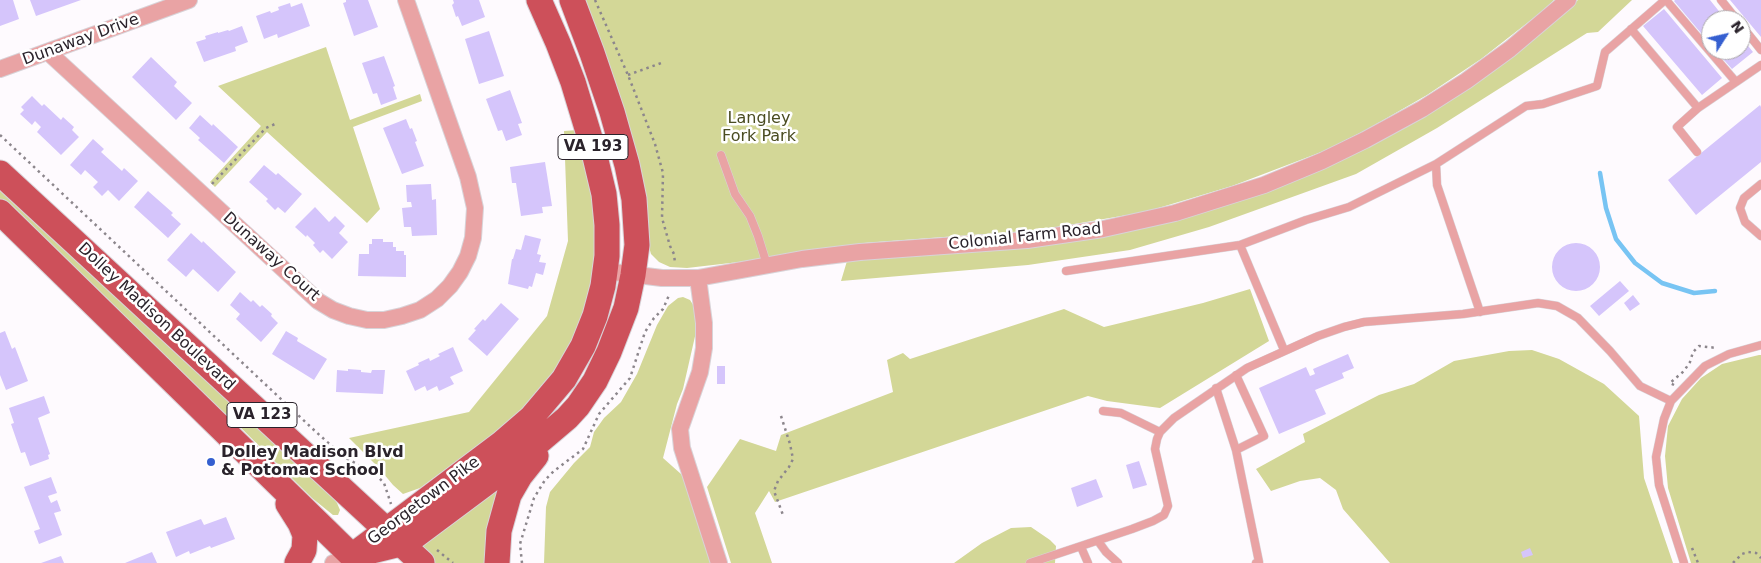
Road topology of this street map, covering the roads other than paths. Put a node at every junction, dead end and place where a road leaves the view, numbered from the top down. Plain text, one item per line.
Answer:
1 (189, 0) edge
2 (406, 0) edge
3 (539, 0) edge
4 (572, 0) edge
5 (1568, 0) edge
6 (1666, 0) edge
7 (1721, 0) edge
8 (1729, 10) edge
9 (1631, 30) junction
10 (1751, 38) edge
11 (1761, 50) edge
12 (48, 52) junction
13 (1761, 65) edge
14 (0, 69) edge
15 (1736, 82) junction
16 (1698, 108) junction
17 (1697, 152) dead end
18 (721, 155) dead end
19 (1436, 164) junction
20 (0, 172) edge
21 (1761, 184) edge
22 (0, 212) edge
23 (1761, 236) edge
24 (1240, 245) junction
25 (767, 265) junction
26 (605, 271) junction
27 (1066, 271) dead end
28 (633, 275) junction
29 (698, 278) junction
30 (1480, 312) junction
31 (1761, 345) edge
32 (1284, 350) junction
33 (1236, 375) junction
34 (1216, 388) junction
35 (1671, 401) junction
36 (1103, 411) dead end
37 (567, 418) junction
38 (1160, 432) junction
39 (1236, 450) junction
40 (270, 477) junction
41 (402, 531) junction
42 (1098, 541) junction
43 (1081, 547) junction
44 (348, 561) edge
45 (297, 563) edge
46 (422, 563) edge
47 (497, 563) edge
48 (719, 563) edge
49 (1030, 563) edge
50 (1088, 563) edge
51 (1118, 563) edge
52 (1256, 563) edge
53 (1684, 563) edge

1 - 12 street, Dunaway Drive
2 - 12 street, Dunaway Court
3 - 26 main road, Georgetown Pike / VA 193
4 - 28 main road, Georgetown Pike / VA 193
5 - 25 street, Colonial Farm Road
6 - 9 lane
6 - 15 lane
7 - 8 lane
9 - 16 lane
9 - 19 lane
10 - 11 lane
12 - 14 street, Dunaway Drive
13 - 15 lane
15 - 16 lane
16 - 17 lane
18 - 25 lane
19 - 24 lane
19 - 30 lane
20 - 41 main road, Dolley Madison Boulevard / VA 123
21 - 23 lane
22 - 40 main road, Dolley Madison Boulevard / VA 123
24 - 27 lane
24 - 32 lane
25 - 29 street, Colonial Farm Road
26 - 28 street, Colonial Farm Road
26 - 41 main road, Georgetown Pike / VA 193
28 - 29 street, Colonial Farm Road
28 - 37 main road, Georgetown Pike / VA 193
29 - 48 street
30 - 32 lane
30 - 35 lane
31 - 35 lane
32 - 33 lane
33 - 34 lane
33 - 39 lane
34 - 38 lane
34 - 39 lane
35 - 53 lane
36 - 38 lane
37 - 41 main road, Georgetown Pike / VA 193
37 - 47 main road
38 - 42 lane
39 - 52 lane
40 - 44 main road, Dolley Madison Boulevard / VA 123
40 - 45 main road
41 - 44 main road, Georgetown Pike / VA 193
41 - 46 main road, Dolley Madison Boulevard / VA 123
42 - 43 lane
42 - 51 lane
43 - 49 lane
43 - 50 lane

